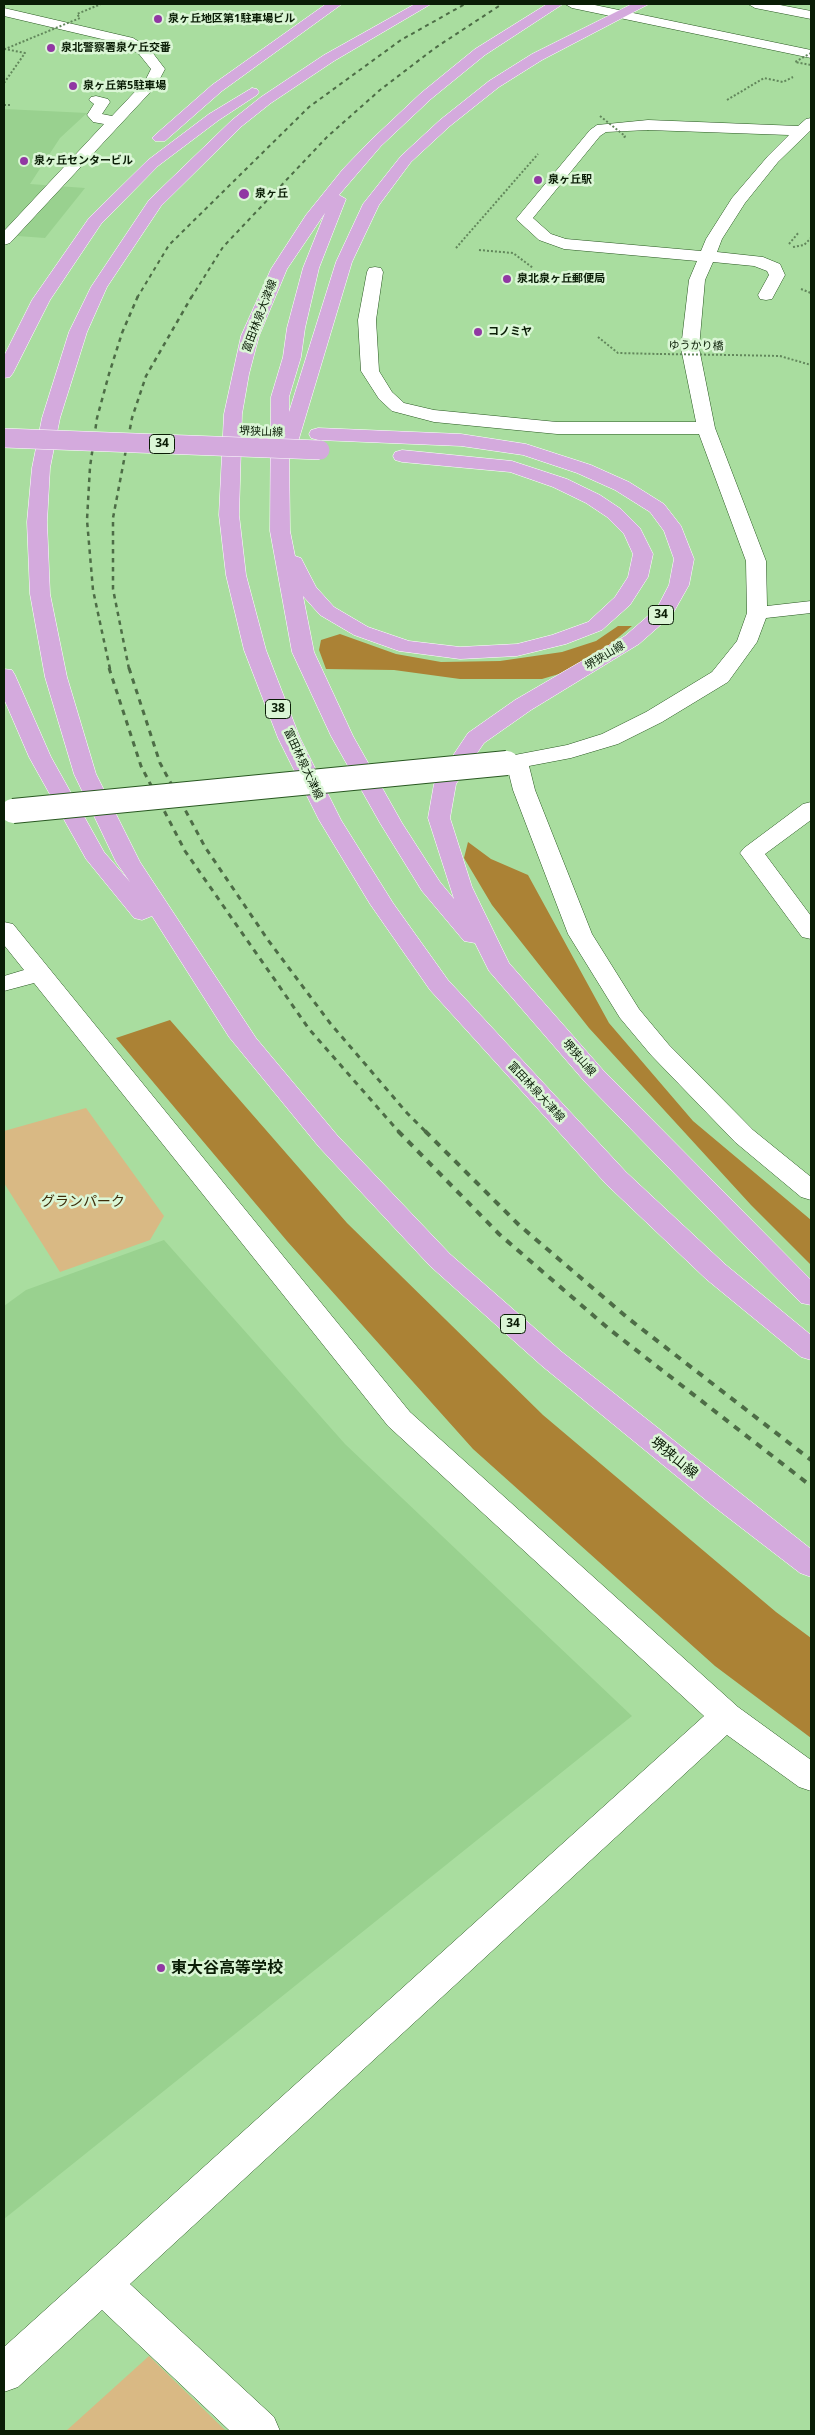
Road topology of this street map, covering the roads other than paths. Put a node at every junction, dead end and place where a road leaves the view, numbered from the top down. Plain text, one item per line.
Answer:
1 (335, 4) edge
2 (416, 4) edge
3 (424, 4) edge
4 (556, 4) edge
5 (572, 4) edge
6 (642, 4) edge
7 (754, 4) edge
8 (53, 7) dead end
9 (26, 11) edge
10 (4, 12) edge
11 (624, 14) junction
12 (811, 15) edge
13 (4, 28) edge
14 (811, 54) edge
15 (297, 62) dead end
16 (266, 81) dead end
17 (111, 96) dead end
18 (137, 98) junction
19 (96, 100) dead end
20 (115, 121) junction
21 (806, 126) edge
22 (349, 172) junction
23 (95, 221) junction
24 (4, 240) edge
25 (706, 255) junction
26 (60, 270) junction
27 (375, 272) dead end
28 (766, 295) dead end
29 (12, 320) dead end
30 (4, 373) edge
31 (4, 422) edge
32 (706, 428) junction
33 (4, 438) edge
34 (319, 442) junction
35 (279, 475) junction
36 (280, 531) junction
37 (811, 607) edge
38 (757, 613) junction
39 (4, 664) edge
40 (4, 675) edge
41 (14, 698) junction
42 (512, 762) junction
43 (811, 809) edge
44 (8, 812) edge
45 (4, 928) edge
46 (811, 932) edge
47 (498, 966) junction
48 (40, 973) junction
49 (4, 984) edge
50 (250, 1046) junction
51 (811, 1191) edge
52 (811, 1296) edge
53 (811, 1350) edge
54 (811, 1564) edge
55 (726, 1716) junction
56 (811, 1778) edge
57 (102, 2284) junction
58 (4, 2373) edge
59 (259, 2431) edge

1 - 23 main road
2 - 15 main road
3 - 50 main road
4 - 22 main road, 富田林泉大津線 / 38
5 - 11 street
6 - 11 main road
7 - 12 street
8 - 9 street
9 - 10 street
9 - 13 street
9 - 18 street
11 - 14 street
11 - 35 main road
16 - 23 main road
17 - 18 street
18 - 20 street
19 - 20 street
20 - 24 street
21 - 25 street
21 - 25 street
22 - 35 main road, 38
22 - 53 main road, 富田林泉大津線 / 38
23 - 26 main road
25 - 28 street
25 - 32 street
26 - 29 main road
26 - 30 main road
27 - 32 street
31 - 34 main road, 堺狭山線 / 34
32 - 38 street
33 - 34 main road, 堺狭山線 / 34, bridge
34 - 36 main road, 堺狭山線 / 34
34 - 47 main road, 堺狭山線 / 34
35 - 36 main road, 38
36 - 47 main road, 38
37 - 38 street
38 - 42 street
39 - 41 main road
40 - 41 main road
41 - 50 main road
42 - 44 street, bridge
42 - 51 street
43 - 46 street
45 - 48 street
47 - 52 main road, 堺狭山線
48 - 49 street
48 - 55 street
50 - 54 main road, 堺狭山線 / 34
55 - 56 street
55 - 57 street
57 - 58 street
57 - 59 street

